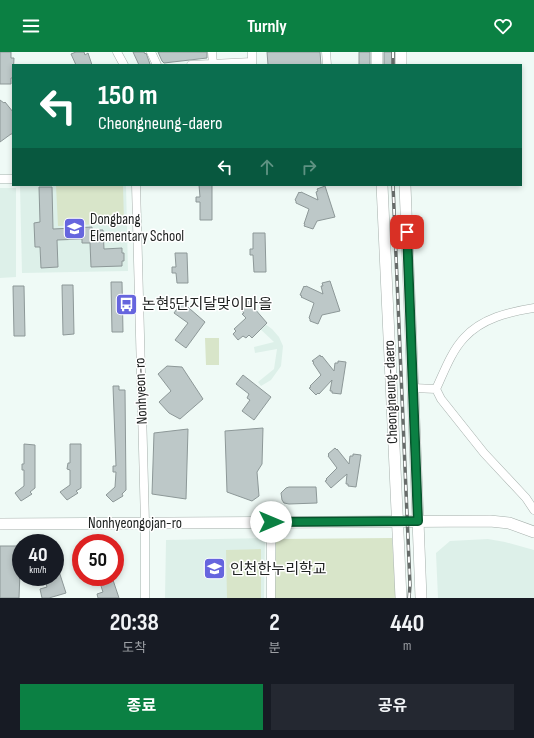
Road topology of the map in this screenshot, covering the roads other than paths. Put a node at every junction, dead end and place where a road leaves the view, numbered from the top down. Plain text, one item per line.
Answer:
1 (117, 52) edge
2 (151, 52) edge
3 (212, 52) edge
4 (252, 52) edge
5 (326, 52) edge
6 (377, 52) edge
7 (400, 52) edge
8 (123, 64) edge
9 (157, 64) edge
10 (213, 64) edge
11 (252, 64) edge
12 (327, 64) edge
13 (377, 64) edge
14 (401, 64) edge
15 (0, 179) edge
16 (12, 179) edge
17 (136, 186) edge
18 (382, 186) edge
19 (406, 186) edge
20 (534, 308) edge
21 (413, 388) junction
22 (436, 389) junction
23 (534, 510) edge
24 (397, 521) junction
25 (418, 521) junction
26 (271, 522) junction
27 (145, 523) junction
28 (0, 524) edge
29 (534, 532) edge
30 (145, 598) edge
31 (270, 598) edge
32 (401, 598) edge
33 (421, 598) edge

1 - 8 street
2 - 9 street
3 - 10 street
4 - 11 street
5 - 12 street
6 - 13 main road
7 - 14 main road
10 - 11 street
15 - 16 street
17 - 27 street, Nonhyeon-ro
18 - 24 main road, Cheongneung-daero
19 - 21 main road, Cheongneung-daero
20 - 22 street
21 - 22 street
21 - 25 main road, Cheongneung-daero
22 - 23 street
24 - 25 main road, Nonhyeongojan-ro
24 - 26 main road, Nonhyeongojan-ro
24 - 32 main road, Cheongneung-daero
25 - 29 main road, Nonhyeongojan-ro
25 - 33 main road, Cheongneung-daero
26 - 27 main road, Nonhyeongojan-ro
26 - 31 street
27 - 28 main road, Nonhyeongojan-ro
27 - 30 street, Nonhyeon-ro

